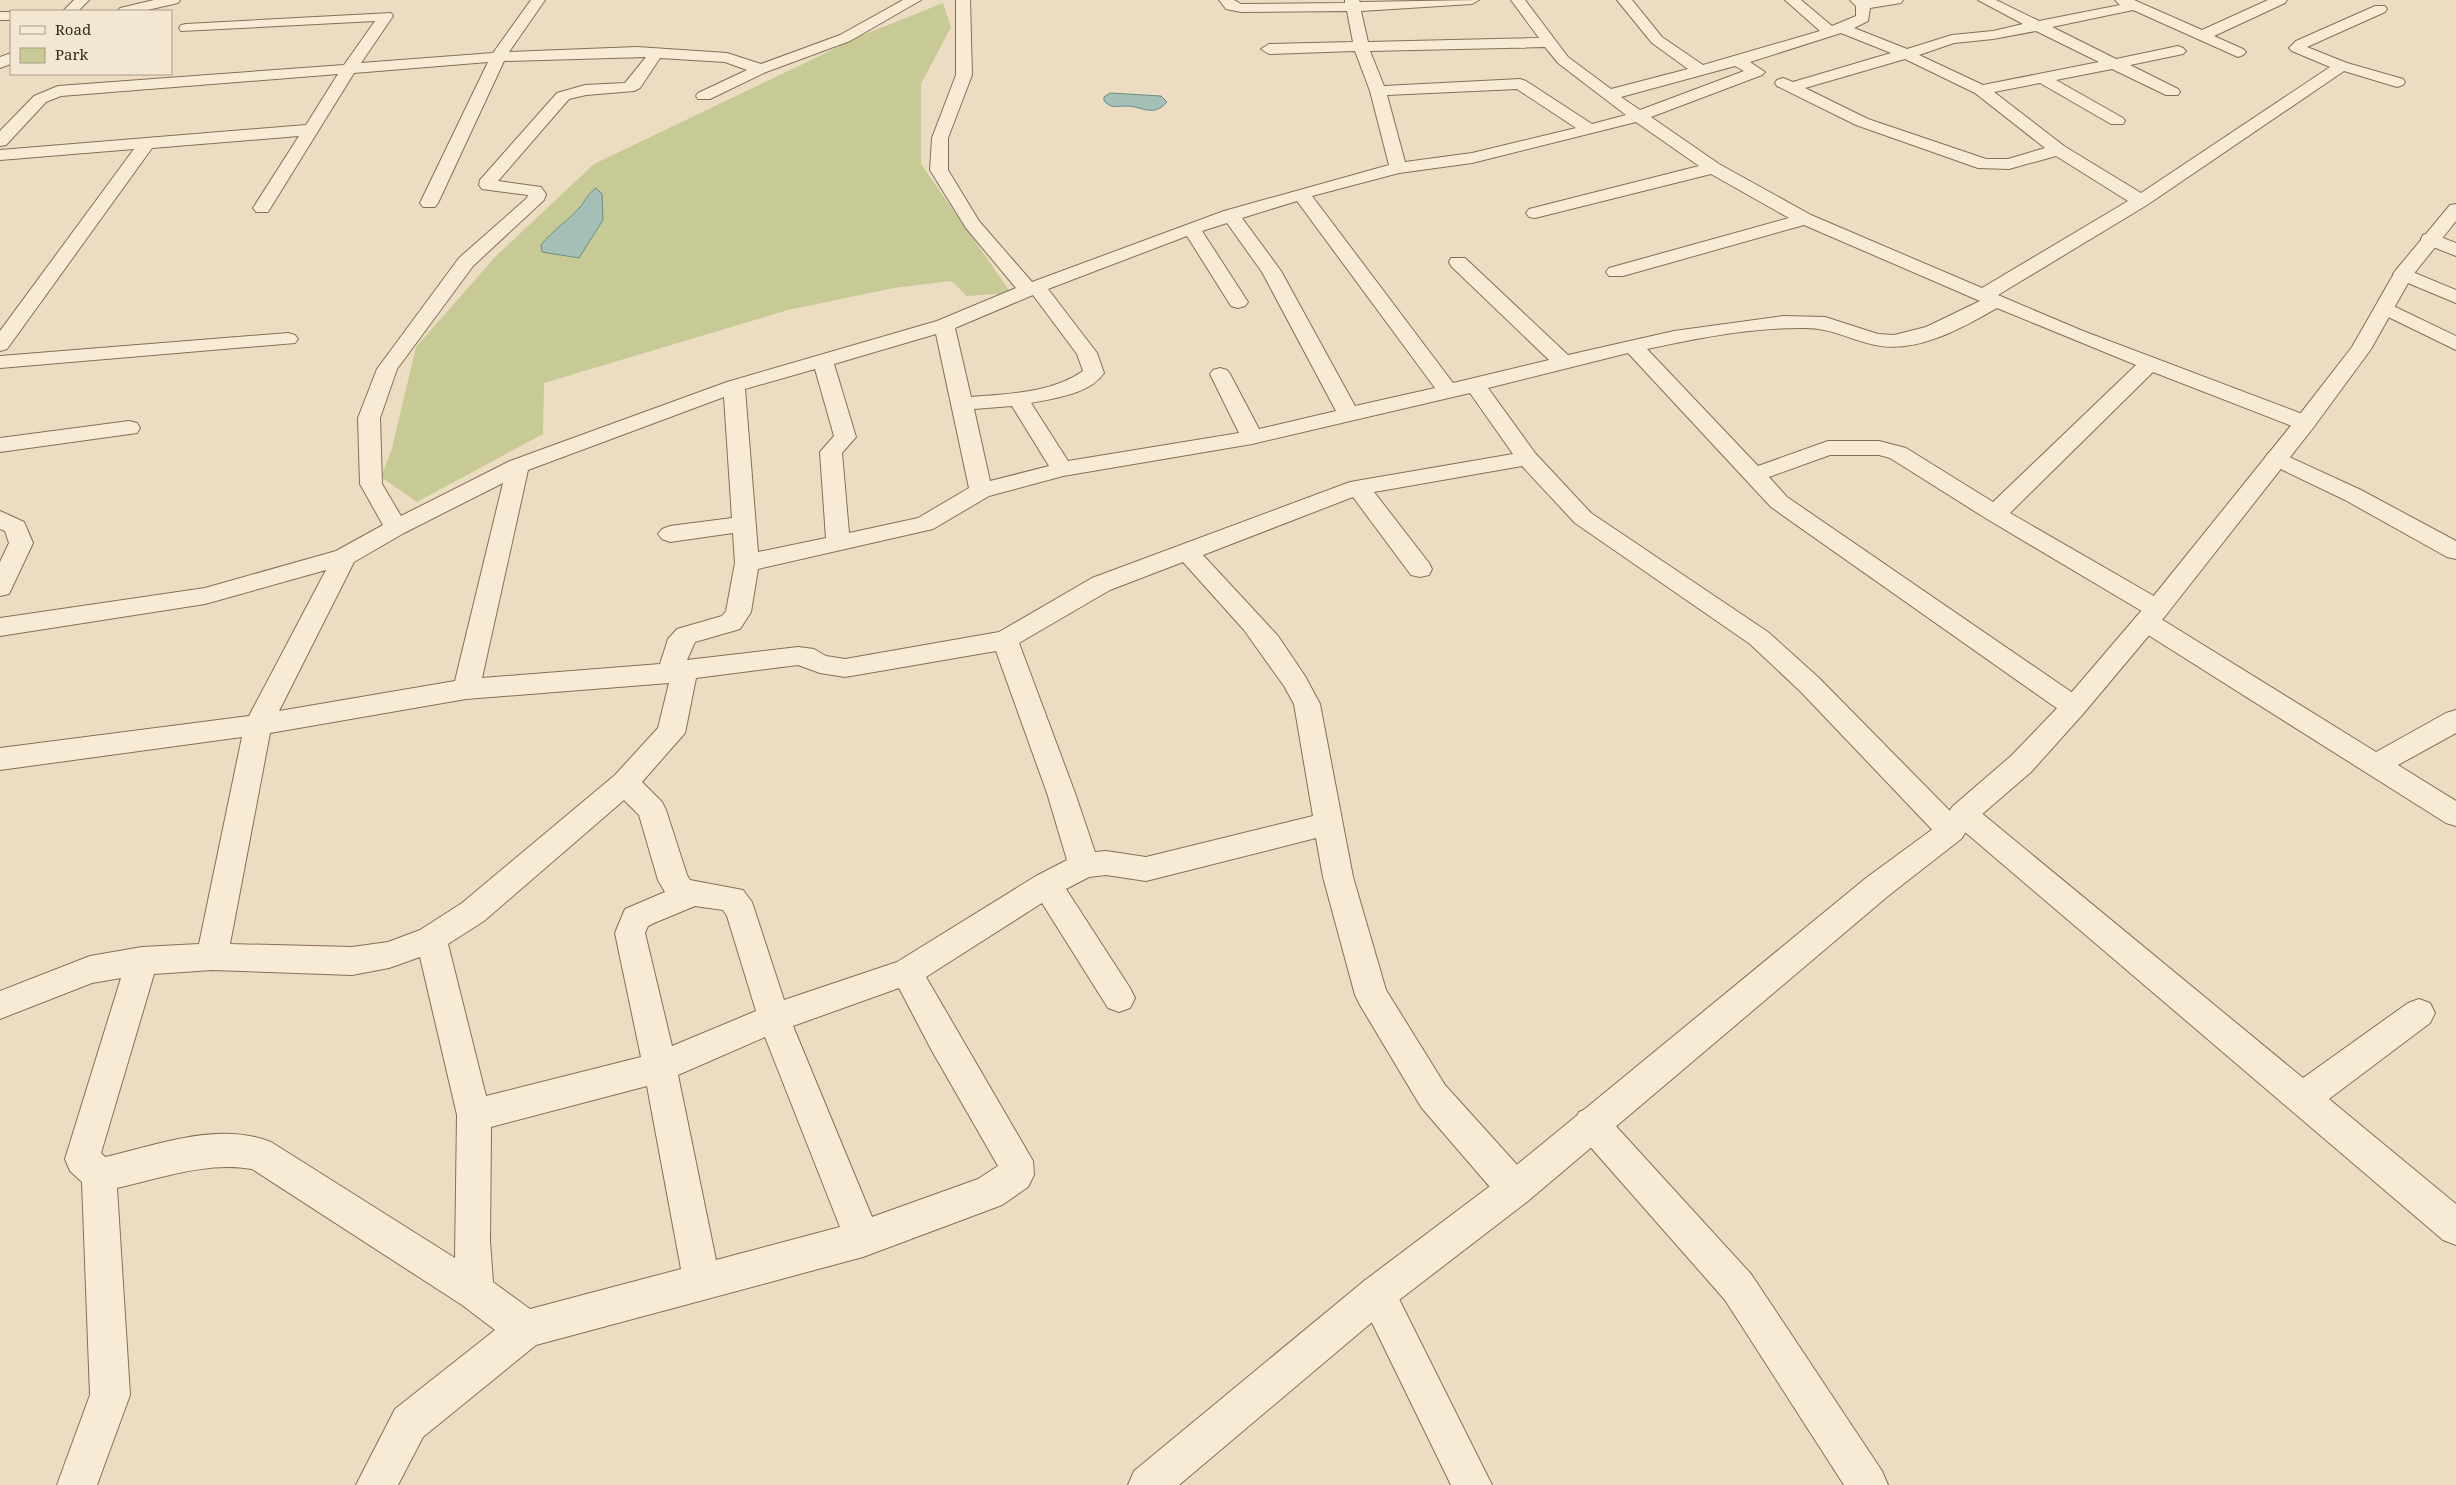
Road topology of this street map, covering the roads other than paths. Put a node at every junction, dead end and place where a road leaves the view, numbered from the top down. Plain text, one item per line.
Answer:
1 (82, 0) edge
2 (173, 0) edge
3 (538, 0) edge
4 (914, 0) edge
5 (963, 0) edge
6 (1226, 0) edge
7 (1472, 0) edge
8 (1518, 0) edge
9 (1624, 0) edge
10 (1792, 0) edge
11 (1896, 0) edge
12 (1985, 0) edge
13 (2280, 0) edge
14 (1860, 2) edge
15 (1353, 3) edge
16 (2128, 3) edge
17 (71, 10) edge
18 (129, 10) edge
19 (2380, 10) dead end
20 (2035, 26) junction
21 (186, 28) dead end
22 (1835, 30) junction
23 (2201, 36) junction
24 (1550, 42) junction
25 (1361, 47) junction
26 (1269, 49) dead end
27 (2178, 51) dead end
28 (2238, 52) dead end
29 (656, 53) junction
30 (1906, 54) junction
31 (498, 57) junction
32 (1737, 60) junction
33 (2114, 64) junction
34 (2342, 66) junction
35 (350, 68) junction
36 (761, 69) junction
37 (1701, 71) junction
38 (1757, 72) junction
39 (2042, 78) junction
40 (2397, 82) dead end
41 (1791, 87) junction
42 (1981, 90) junction
43 (1378, 91) junction
44 (2172, 92) dead end
45 (704, 96) dead end
46 (1608, 96) junction
47 (1636, 117) junction
48 (2117, 121) dead end
49 (312, 130) junction
50 (1590, 130) junction
51 (0, 140) edge
52 (146, 144) junction
53 (2058, 150) junction
54 (0, 155) edge
55 (1398, 168) junction
56 (1714, 168) junction
57 (1301, 194) junction
58 (2141, 201) junction
59 (429, 204) dead end
60 (262, 208) dead end
61 (2456, 209) edge
62 (1535, 213) dead end
63 (1230, 215) junction
64 (1805, 219) junction
65 (1191, 228) junction
66 (2443, 244) edge
67 (1458, 262) dead end
68 (1616, 272) dead end
69 (2403, 274) junction
70 (1033, 288) junction
71 (2456, 297) edge
72 (1988, 298) junction
73 (1238, 302) dead end
74 (2385, 308) junction
75 (944, 325) junction
76 (288, 339) dead end
77 (2456, 344) edge
78 (0, 345) edge
79 (1632, 346) junction
80 (822, 360) junction
81 (0, 362) edge
82 (2151, 362) junction
83 (1564, 363) junction
84 (1220, 374) dead end
85 (1476, 385) junction
86 (734, 386) junction
87 (1448, 391) junction
88 (1018, 400) junction
89 (961, 404) junction
90 (1349, 414) junction
91 (2305, 423) junction
92 (129, 428) dead end
93 (1252, 437) junction
94 (0, 445) edge
95 (1527, 458) junction
96 (2276, 458) junction
97 (518, 466) junction
98 (1062, 469) junction
99 (1753, 475) junction
100 (1358, 487) junction
101 (981, 491) junction
102 (1995, 514) junction
103 (0, 519) edge
104 (744, 524) junction
105 (396, 528) junction
106 (670, 534) dead end
107 (838, 543) junction
108 (2456, 551) edge
109 (1187, 552) junction
110 (345, 557) junction
111 (747, 563) junction
112 (1420, 569) dead end
113 (0, 588) edge
114 (2151, 616) junction
115 (0, 628) edge
116 (1005, 640) junction
117 (677, 671) junction
118 (466, 689) junction
119 (2074, 707) junction
120 (2456, 720) edge
121 (258, 725) junction
122 (0, 759) edge
123 (2376, 765) junction
124 (625, 782) junction
125 (2456, 815) edge
126 (1957, 822) junction
127 (1330, 823) junction
128 (1084, 865) junction
129 (1047, 885) junction
130 (694, 893) junction
131 (431, 939) junction
132 (212, 957) junction
133 (142, 961) junction
134 (907, 972) junction
135 (1119, 998) dead end
136 (0, 1005) edge
137 (2419, 1013) dead end
138 (774, 1018) junction
139 (660, 1067) junction
140 (2302, 1099) junction
141 (474, 1115) junction
142 (1591, 1123) junction
143 (99, 1175) junction
144 (1514, 1189) junction
145 (2456, 1227) edge
146 (863, 1239) junction
147 (702, 1282) junction
148 (475, 1292) junction
149 (1378, 1294) junction
150 (526, 1329) junction
151 (77, 1485) edge
152 (376, 1485) edge
153 (1148, 1485) edge
154 (1472, 1485) edge
155 (1868, 1485) edge

1 - 17 street
2 - 18 street
3 - 31 street
4 - 36 street
5 - 70 street
6 - 15 street
7 - 15 street
8 - 24 street
9 - 37 street
10 - 22 street
11 - 14 street
12 - 20 street
13 - 23 street
14 - 22 street
15 - 25 street
16 - 20 street
16 - 23 street
19 - 34 street
20 - 30 street
20 - 33 street
21 - 35 street
22 - 30 street
22 - 32 street
23 - 28 street
24 - 25 street
24 - 46 street
25 - 26 street
25 - 43 street
27 - 33 street
29 - 31 street
29 - 36 street
29 - 105 street
30 - 41 street
30 - 42 street
31 - 35 street
31 - 59 street
32 - 37 street
32 - 38 street
33 - 39 street
33 - 44 street
34 - 40 street
34 - 58 street
35 - 49 street
35 - 51 street
36 - 45 street
37 - 46 street
38 - 41 street
38 - 47 street
39 - 42 street
39 - 48 street
41 - 53 street
42 - 53 street
43 - 50 street
43 - 55 street
46 - 47 street
47 - 50 street
47 - 56 street
49 - 52 street
49 - 60 street
50 - 55 street
52 - 54 street
52 - 78 street
53 - 58 street
55 - 57 street
56 - 62 street
56 - 64 street
57 - 63 street
57 - 87 street
58 - 72 street
61 - 66 street
63 - 65 street
63 - 90 street
64 - 68 street
64 - 72 street
65 - 70 street
65 - 73 street
66 - 69 street
67 - 83 street
69 - 71 street
69 - 74 street
70 - 75 street
70 - 88 street
72 - 79 street
72 - 82 street
74 - 77 street
74 - 91 street
75 - 80 street
75 - 89 street
76 - 81 street
79 - 83 street
79 - 99 street
80 - 86 street
80 - 107 street
82 - 91 street
82 - 102 street
83 - 85 street
84 - 93 street
85 - 87 street
85 - 95 street
86 - 97 street
86 - 104 street
87 - 90 street
88 - 89 street
88 - 98 street
89 - 101 street
90 - 93 street
91 - 96 street
92 - 94 street
93 - 98 street
95 - 100 street
95 - 126 street
96 - 108 street
96 - 114 street
97 - 105 street
97 - 118 street
98 - 101 street
99 - 102 street
99 - 119 street
100 - 109 street
100 - 112 street
101 - 107 street
102 - 114 street
103 - 113 street
104 - 106 street
104 - 111 street
105 - 110 street
107 - 111 street
109 - 116 street
109 - 127 street
110 - 115 street
110 - 121 street
111 - 117 street
114 - 119 street
114 - 123 street
116 - 117 street
116 - 128 street
117 - 118 street
117 - 124 street
118 - 121 street
119 - 126 street
120 - 123 street
121 - 122 street
121 - 132 street
123 - 125 street
124 - 130 street
124 - 131 street
126 - 140 street
126 - 142 street
127 - 128 street
127 - 144 street
128 - 129 street
129 - 134 street
129 - 135 street
130 - 138 street
130 - 139 street
131 - 132 street
131 - 141 street
132 - 133 street
133 - 136 street
133 - 143 street
134 - 138 street
134 - 146 street
137 - 140 street
138 - 139 street
138 - 146 street
139 - 141 street
139 - 147 street
140 - 145 street
141 - 148 street
142 - 144 street
142 - 155 street
143 - 148 street
143 - 151 street
144 - 149 street
146 - 147 street
147 - 150 street
148 - 150 street
149 - 153 street
149 - 154 street
150 - 152 street

